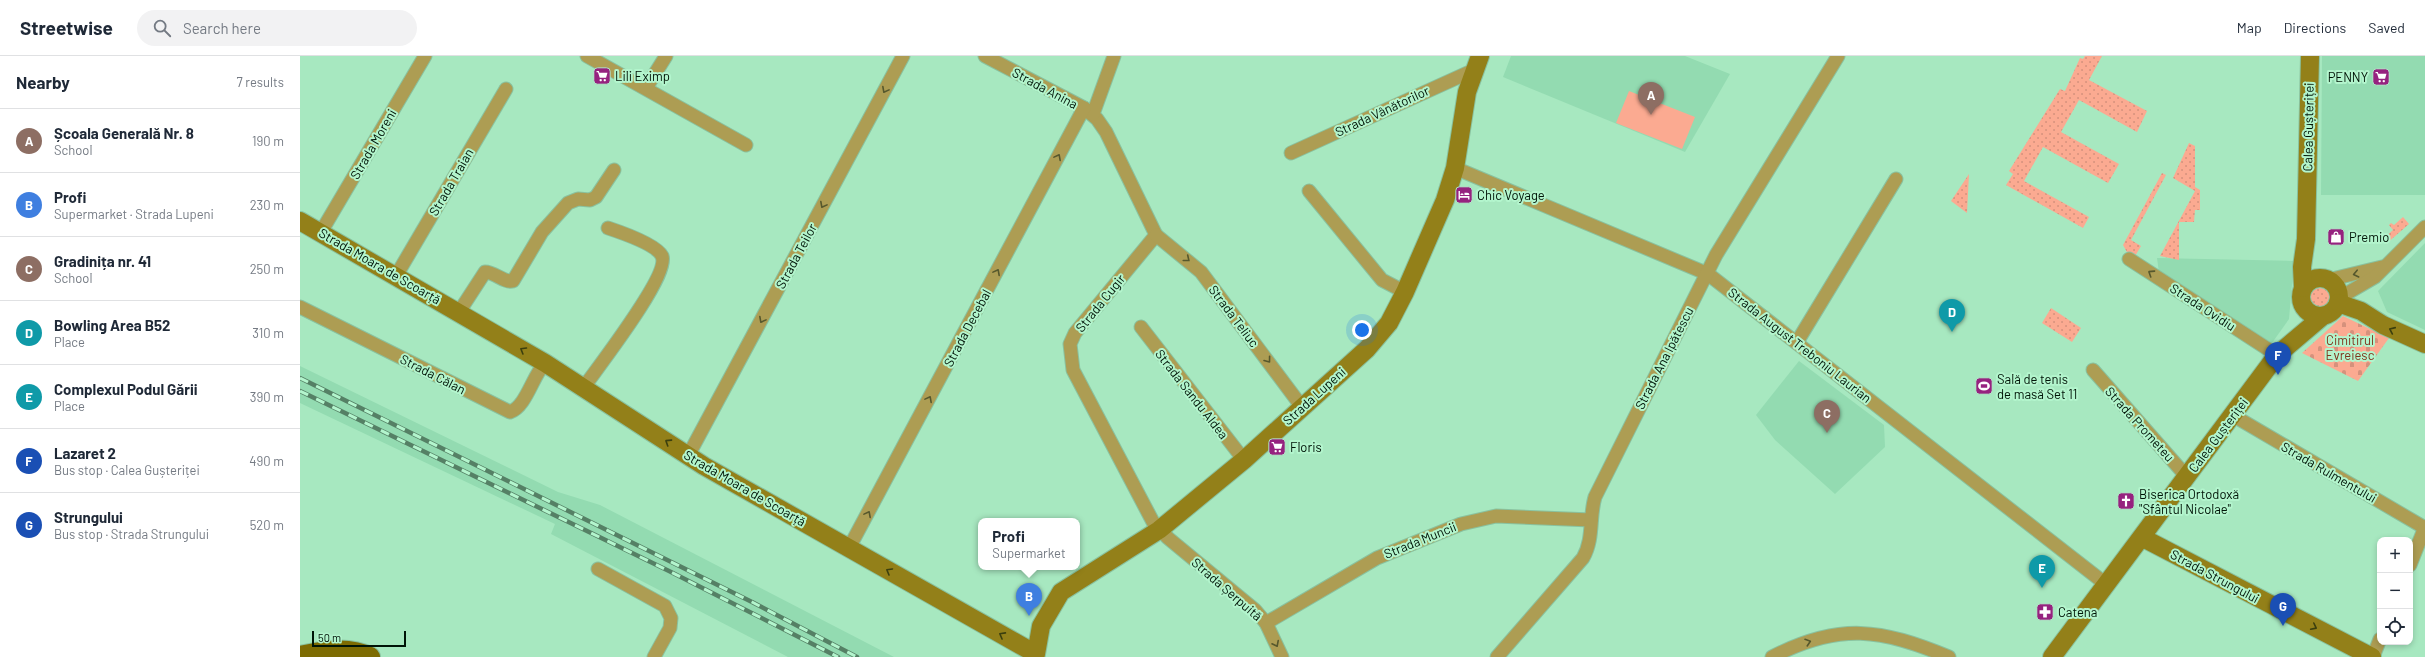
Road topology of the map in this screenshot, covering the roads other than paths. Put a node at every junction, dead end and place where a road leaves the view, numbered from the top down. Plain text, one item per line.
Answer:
1 (425, 56) edge
2 (587, 56) edge
3 (666, 56) edge
4 (903, 56) edge
5 (985, 56) edge
6 (1114, 56) edge
7 (1838, 56) edge
8 (2310, 56) edge
9 (1477, 63) edge
10 (646, 88) junction
11 (506, 89) dead end
12 (1088, 111) junction
13 (746, 144) dead end
14 (1291, 153) dead end
15 (1455, 168) junction
16 (614, 170) dead end
17 (1896, 179) dead end
18 (1309, 191) dead end
19 (301, 224) edge
20 (2425, 227) edge
21 (608, 228) dead end
22 (321, 232) junction
23 (1156, 235) junction
24 (2306, 247) junction
25 (2129, 259) dead end
26 (2383, 267) junction
27 (1708, 274) junction
28 (396, 276) junction
29 (2324, 279) junction
30 (1405, 292) junction
31 (2302, 297) junction
32 (2339, 300) junction
33 (300, 307) edge
34 (459, 312) junction
35 (2323, 316) junction
36 (1141, 328) dead end
37 (1797, 342) junction
38 (2425, 344) edge
39 (2281, 352) junction
40 (545, 363) junction
41 (2093, 370) dead end
42 (584, 388) junction
43 (1302, 406) junction
44 (2234, 416) junction
45 (688, 456) junction
46 (1244, 460) junction
47 (2187, 477) junction
48 (1591, 520) junction
49 (2425, 527) edge
50 (1159, 530) junction
51 (2143, 538) junction
52 (849, 548) junction
53 (2413, 557) edge
54 (598, 569) dead end
55 (2107, 585) junction
56 (1266, 623) junction
57 (2378, 645) edge
58 (300, 656) edge
59 (1036, 656) edge
60 (370, 657) edge
61 (654, 657) edge
62 (1282, 657) edge
63 (1498, 657) edge
64 (1772, 657) edge
65 (1949, 657) edge
66 (2052, 657) edge
67 (2372, 657) edge

1 - 22 street, Strada Moreni
2 - 10 street
3 - 10 street
4 -> 45 street, Strada Teilor
5 - 12 street, Strada Anina
6 - 12 street, Strada Decebal
7 - 27 street, Strada Ana Ipătescu
8 - 24 street, Calea Gușteriței
9 - 14 street, Strada Vânătorilor
9 - 15 street, Strada Lupeni
10 - 13 street
11 - 28 street, Strada Traian
12 - 23 street
52 -> 12 street, Strada Decebal
15 - 27 street, Strada August Treboniu Laurian
15 - 30 street, Strada Lupeni
16 - 34 street
17 - 37 street
18 - 30 street
19 - 22 street, Strada Moara de Scoarță
20 - 26 street
21 - 42 street
22 - 28 street, Strada Moara de Scoarță
23 -> 43 street, Strada Teliuc
23 - 50 street, Strada Cugir
24 - 29 street, Calea Gușteriței
24 - 31 street, Calea Gușteriței
39 -> 25 street, Strada Ovidiu
26 -> 29 street
26 - 32 street
27 - 37 street, Strada August Treboniu Laurian
27 - 48 street, Strada Ana Ipătescu
28 - 34 street, Strada Moara de Scoarță
29 - 31 street
29 - 32 street
30 - 43 street, Strada Lupeni
31 - 35 street
31 - 39 street, Calea Gușteriței
32 - 35 street
38 -> 32 street
33 - 40 street, Strada Călan
40 -> 34 street, Strada Moara de Scoarță
35 - 39 street, Calea Gușteriței
36 - 46 street, Strada Sandu Aldea
37 - 55 street, Strada August Treboniu Laurian
39 - 44 street, Calea Gușteriței
40 - 42 street, Strada Moara de Scoarță
41 - 47 street, Strada Prometeu
45 -> 42 street, Strada Moara de Scoarță
43 - 46 street, Strada Lupeni
44 - 47 street, Calea Gușteriței
44 - 49 street, Strada Rulmentului
45 - 52 street, Strada Moara de Scoarță
46 - 50 street, Strada Lupeni
47 - 51 street, Calea Gușteriței
48 - 56 street, Strada Muncii
48 - 63 street, Strada Ana Ipătescu
49 - 53 street
50 - 56 street, Strada Șerpuită
50 - 59 street, Strada Lupeni
51 - 55 street, Calea Gușteriței
51 -> 67 street, Strada Strungului
59 -> 52 street, Strada Moara de Scoarță
54 - 61 street
55 - 66 street, Calea Gușteriței
56 -> 62 street, Strada Șerpuită
57 - 67 street
58 - 60 main road
64 -> 65 street

